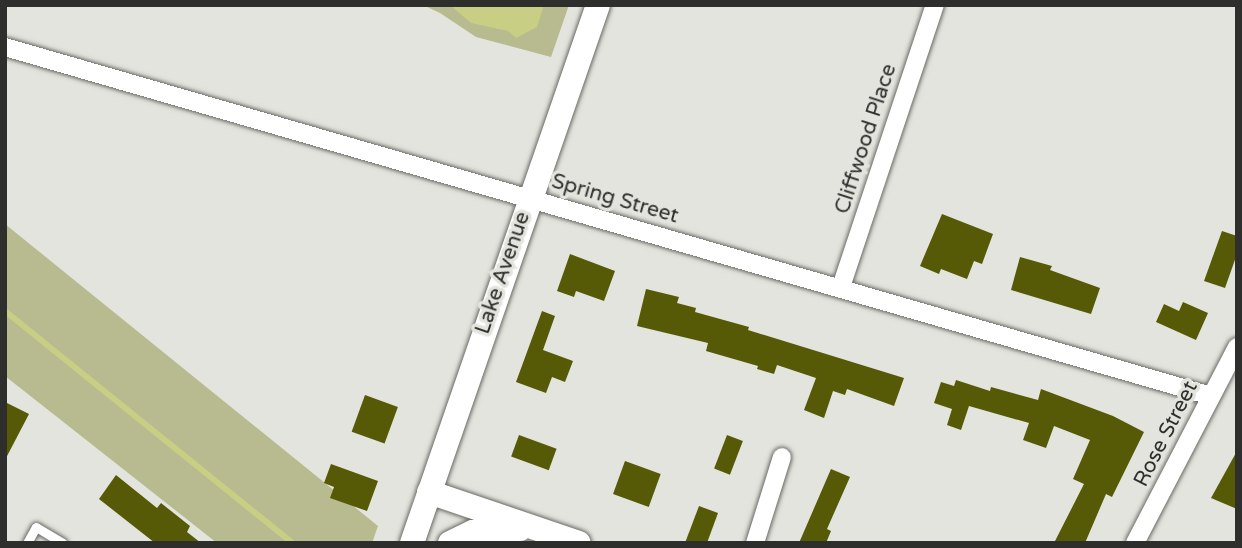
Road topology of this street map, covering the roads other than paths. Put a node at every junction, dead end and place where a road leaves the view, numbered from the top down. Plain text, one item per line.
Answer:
1 (598, 5) edge
2 (934, 5) edge
3 (5, 47) edge
4 (529, 198) junction
5 (841, 287) junction
6 (1237, 347) edge
7 (1211, 396) junction
8 (782, 457) dead end
9 (429, 492) junction
10 (538, 529) junction
11 (27, 543) edge
12 (63, 543) edge
13 (412, 543) edge
14 (450, 543) edge
15 (579, 543) edge
16 (755, 543) edge
17 (1135, 543) edge

1 - 4 street, Lake Avenue
2 - 5 street, Cliffwood Place
3 - 4 street, Spring Street
4 - 5 street, Spring Street
4 - 9 street, Lake Avenue
5 - 7 street, Spring Street
6 - 7 street, Rose Street
7 - 17 street, Rose Street
8 - 16 street
9 - 10 street
9 - 13 street, Lake Avenue
10 - 14 street
10 - 15 street
11 - 12 lane

